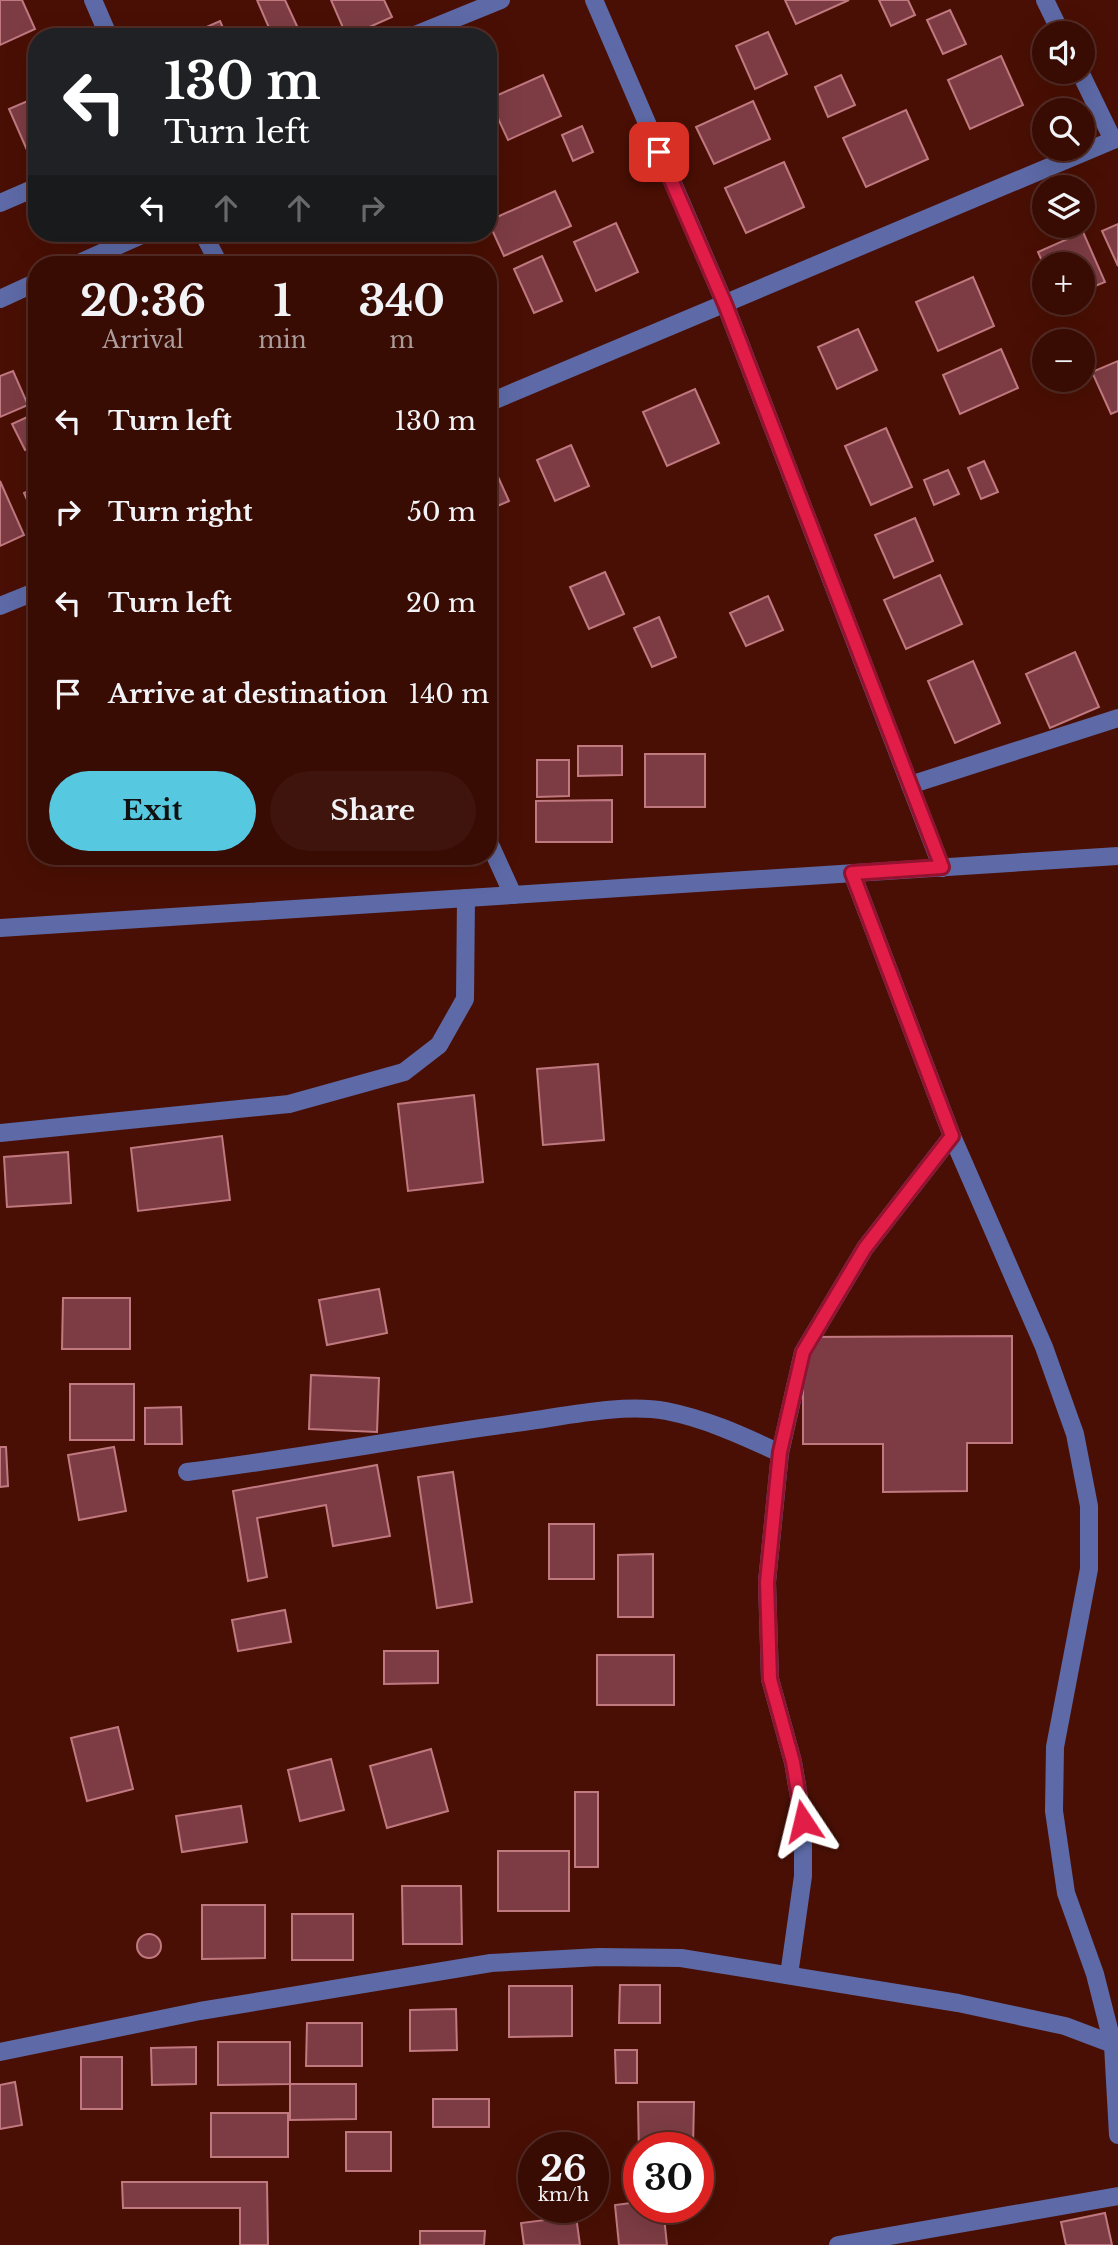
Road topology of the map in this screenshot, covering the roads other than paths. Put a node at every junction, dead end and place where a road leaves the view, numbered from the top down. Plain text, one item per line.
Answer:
1 (93, 0) edge
2 (501, 0) edge
3 (594, 0) edge
4 (1045, 0) edge
5 (1055, 21) edge
6 (106, 28) edge
7 (432, 28) edge
8 (1086, 84) edge
9 (1116, 139) edge
10 (28, 191) edge
11 (0, 203) edge
12 (126, 242) edge
13 (95, 256) edge
14 (28, 286) edge
15 (0, 299) edge
16 (725, 304) junction
17 (497, 399) edge
18 (28, 595) edge
19 (0, 606) edge
20 (1118, 718) edge
21 (910, 785) junction
22 (1118, 856) edge
23 (497, 860) edge
24 (942, 867) junction
25 (852, 873) junction
26 (513, 895) junction
27 (466, 898) junction
28 (0, 929) edge
29 (0, 1133) edge
30 (952, 1136) junction
31 (780, 1452) junction
32 (187, 1472) dead end
33 (789, 1975) junction
34 (1115, 2046) edge
35 (0, 2052) edge
36 (1118, 2135) edge
37 (1118, 2196) edge
38 (838, 2245) edge

1 - 6 street
2 - 7 street
3 - 16 street
4 - 5 street
8 - 9 street
9 - 16 street
10 - 11 street
12 - 13 street
14 - 15 street
16 - 17 street
16 - 21 street
18 - 19 street
20 - 21 street
21 - 24 street
22 - 24 street
23 - 26 street
24 - 25 street
25 - 26 street
25 - 30 street
26 - 27 street
27 - 28 street
27 - 29 street
30 - 31 street
30 - 34 street
31 - 32 street
31 - 33 street
33 - 34 street
33 - 35 street
34 - 36 street
37 - 38 street

